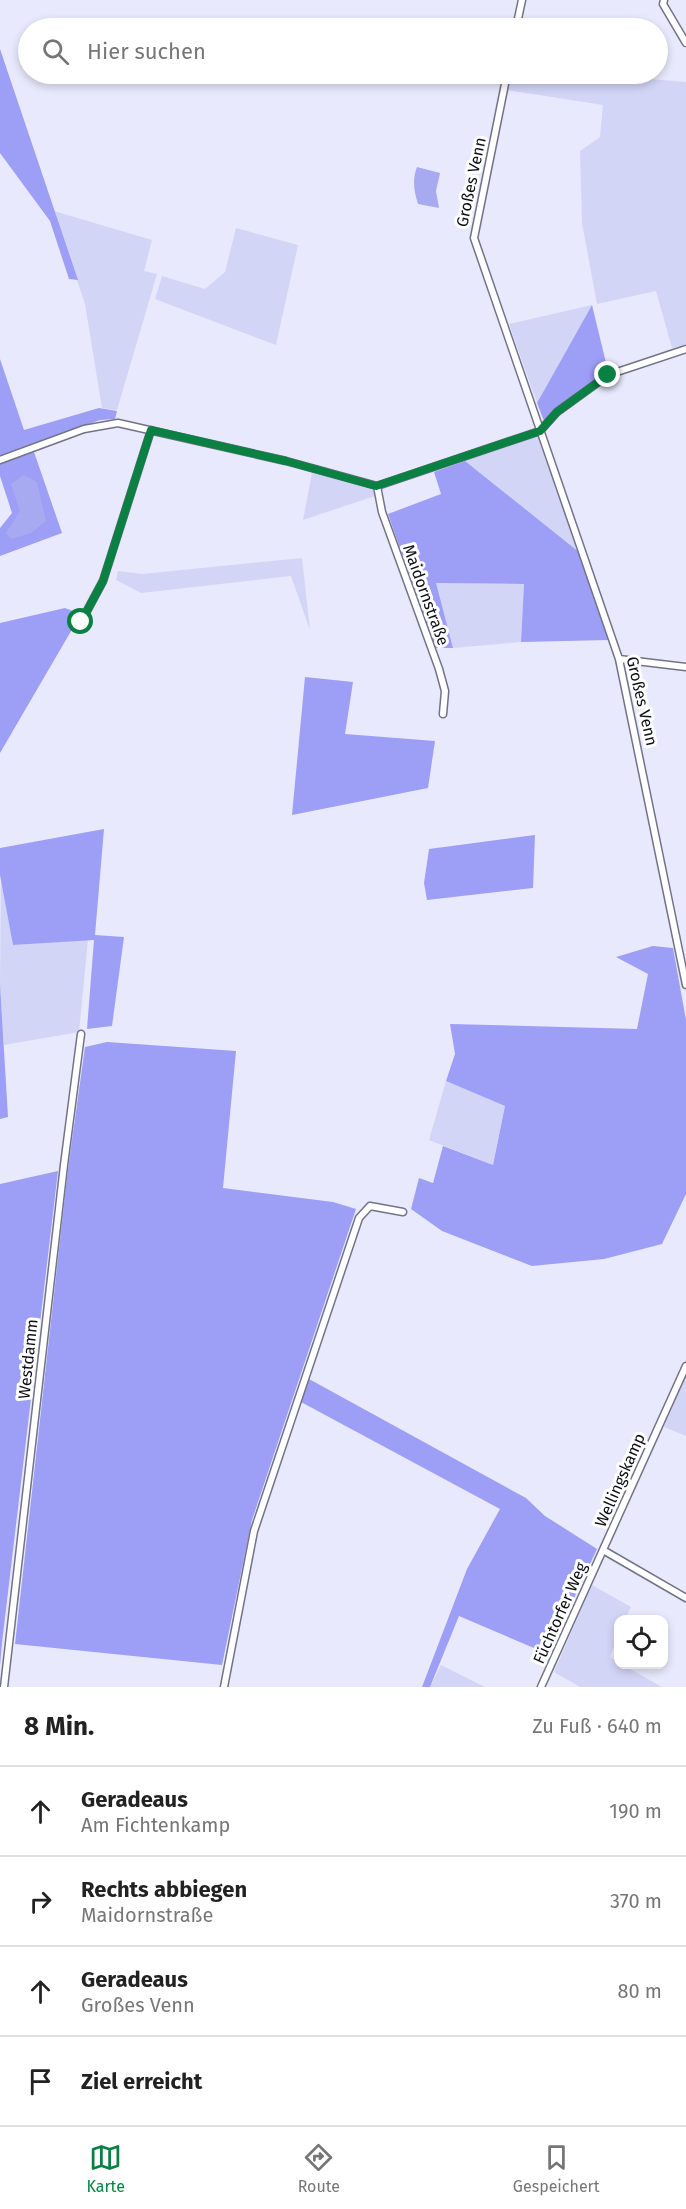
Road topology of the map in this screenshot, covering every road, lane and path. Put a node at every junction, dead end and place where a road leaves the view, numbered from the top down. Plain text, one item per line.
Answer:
1 (522, 0) edge
2 (664, 0) edge
3 (518, 18) edge
4 (686, 43) edge
5 (505, 84) edge
6 (686, 349) edge
7 (151, 430) junction
8 (540, 431) junction
9 (0, 460) edge
10 (376, 486) junction
11 (81, 622) dead end
12 (619, 658) junction
13 (686, 667) edge
14 (443, 714) dead end
15 (686, 985) edge
16 (81, 1034) dead end
17 (403, 1212) dead end
18 (686, 1365) edge
19 (603, 1550) junction
20 (686, 1598) edge
21 (4, 1687) edge
22 (224, 1687) edge
23 (542, 1687) edge

1 - 3 street
2 - 4 street
5 - 8 street, Großes Venn
6 - 8 street
7 - 9 street
7 - 10 street
7 - 11 street
8 - 10 street
8 - 12 street, Großes Venn
10 - 14 street, Maidornstraße
12 - 13 street
12 - 15 street, Großes Venn
16 - 21 street, Westdamm
17 - 22 street
18 - 19 street, Wellingskamp
19 - 20 street, Wellingskamp
19 - 23 street, Füchtorfer Weg

